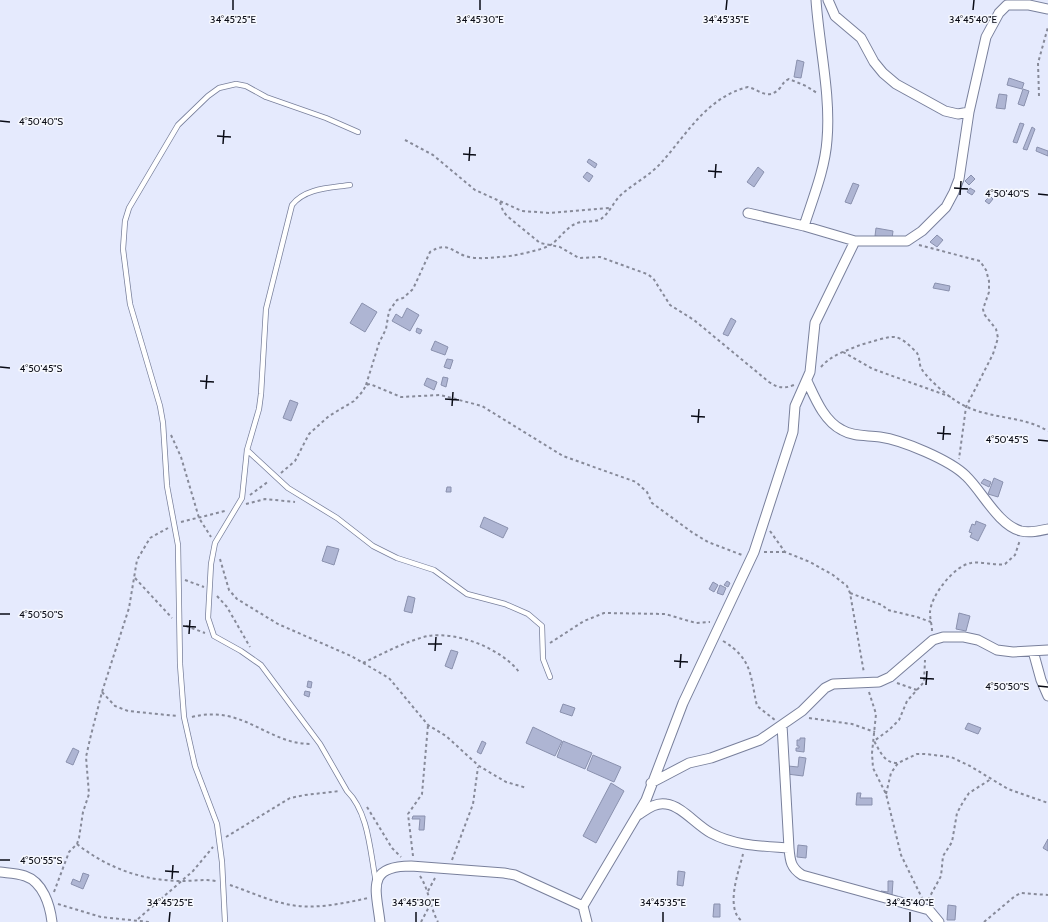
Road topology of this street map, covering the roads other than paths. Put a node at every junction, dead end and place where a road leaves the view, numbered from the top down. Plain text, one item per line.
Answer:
1 (816, 0) edge
2 (828, 0) edge
3 (1048, 9) edge
4 (969, 112) junction
5 (358, 132) dead end
6 (350, 185) dead end
7 (748, 213) dead end
8 (804, 226) junction
9 (855, 241) junction
10 (808, 383) junction
11 (247, 450) junction
12 (1048, 529) edge
13 (1048, 650) edge
14 (1034, 651) junction
15 (550, 677) dead end
16 (1048, 696) edge
17 (782, 725) junction
18 (651, 784) junction
19 (637, 816) junction
20 (789, 848) junction
21 (0, 872) edge
22 (376, 882) junction
23 (583, 906) junction
24 (52, 922) edge
25 (225, 922) edge
26 (380, 922) edge
27 (587, 922) edge
28 (939, 922) edge

1 - 8 street
2 - 4 street
3 - 4 street
4 - 9 street
5 - 25 lane
6 - 11 lane
7 - 8 street
8 - 9 street
9 - 10 street
10 - 12 street
10 - 18 street
11 - 15 lane
11 - 22 lane
13 - 14 street
14 - 16 street
14 - 17 street
17 - 18 street
17 - 20 street
18 - 19 street
19 - 20 street
19 - 23 street
20 - 28 street
21 - 24 street
22 - 23 street
22 - 26 street
23 - 27 street

